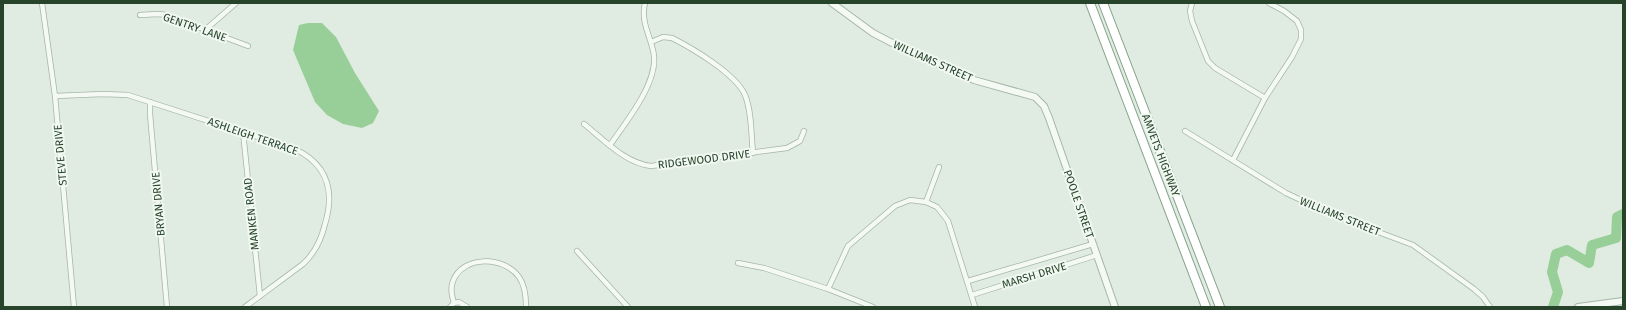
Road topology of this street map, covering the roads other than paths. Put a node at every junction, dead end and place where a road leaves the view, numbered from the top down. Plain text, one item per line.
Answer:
1 (42, 3) edge
2 (236, 3) edge
3 (645, 3) edge
4 (832, 3) edge
5 (1090, 3) edge
6 (1103, 3) edge
7 (1192, 3) edge
8 (1270, 3) edge
9 (140, 15) dead end
10 (205, 30) junction
11 (651, 42) junction
12 (248, 46) dead end
13 (55, 96) junction
14 (1265, 98) junction
15 (150, 102) junction
16 (1041, 102) joint
17 (584, 124) dead end
18 (1185, 130) dead end
19 (804, 131) dead end
20 (243, 132) junction
21 (610, 145) junction
22 (753, 153) junction
23 (1233, 160) junction
24 (939, 167) dead end
25 (926, 202) junction
26 (1093, 244) junction
27 (577, 250) dead end
28 (1097, 256) junction
29 (738, 263) dead end
30 (968, 281) junction
31 (828, 289) junction
32 (972, 295) junction
33 (260, 296) junction
34 (1623, 301) edge
35 (452, 305) edge
36 (74, 307) edge
37 (167, 307) edge
38 (245, 307) edge
39 (467, 307) edge
40 (526, 307) edge
41 (628, 307) edge
42 (873, 307) edge
43 (975, 307) edge
44 (1115, 307) edge
45 (1206, 307) edge
46 (1220, 307) edge
47 (1490, 307) edge
48 (1578, 307) edge

1 - 13 street, STEVE DRIVE
2 - 10 street
3 - 11 street
4 - 16 street, WILLIAMS STREET
5 - 45 highway, AMVETS HIGHWAY
6 - 46 highway, AMVETS HIGHWAY
7 - 14 street
8 - 14 street
9 - 10 street, GENTRY LANE
10 - 12 street, GENTRY LANE
11 - 21 street
11 - 22 street
13 - 15 street, ASHLEIGH TERRACE
13 - 36 street, STEVE DRIVE
14 - 23 street
15 - 20 street, ASHLEIGH TERRACE
15 - 37 street, BRYAN DRIVE
16 - 26 street, POOLE STREET
17 - 21 street, RIDGEWOOD DRIVE
18 - 23 street, WILLIAMS STREET
19 - 22 street, RIDGEWOOD DRIVE
20 - 33 street, MANKEN ROAD
20 - 33 street, ASHLEIGH TERRACE
21 - 22 street, RIDGEWOOD DRIVE
23 - 47 street, WILLIAMS STREET
24 - 25 street
25 - 30 street
25 - 31 street
26 - 28 street, POOLE STREET
26 - 30 street, MARSH DRIVE
27 - 41 street
28 - 32 street, MARSH DRIVE
28 - 44 street, POOLE STREET
29 - 31 street
30 - 32 street
31 - 42 street
32 - 43 street
33 - 38 street, ASHLEIGH TERRACE
34 - 48 street
35 - 39 street
35 - 40 street

